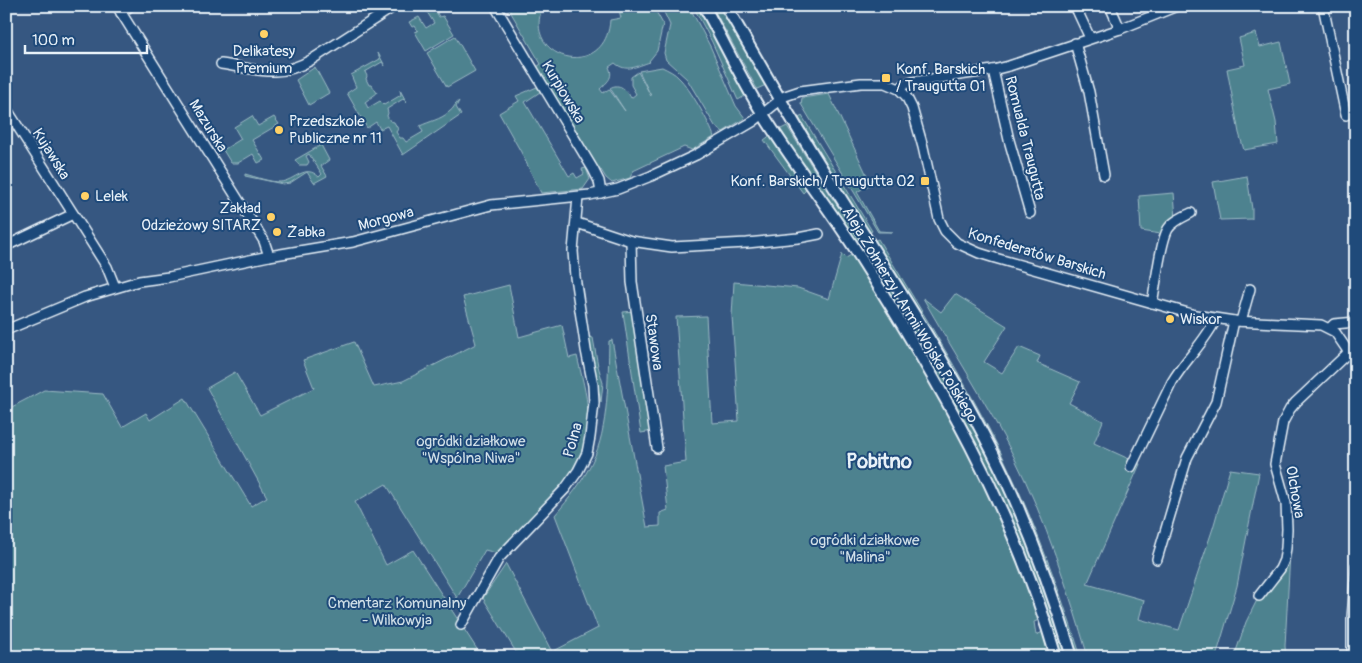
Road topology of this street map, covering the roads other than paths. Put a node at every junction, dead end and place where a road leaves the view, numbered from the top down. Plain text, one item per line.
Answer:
1 (130, 6) edge
2 (395, 6) edge
3 (495, 6) edge
4 (704, 6) edge
5 (726, 6) edge
6 (1074, 6) edge
7 (1110, 6) edge
8 (1177, 6) edge
9 (1323, 6) edge
10 (119, 10) edge
11 (1120, 29) junction
12 (1090, 38) junction
13 (1075, 43) junction
14 (221, 64) dead end
15 (993, 70) junction
16 (899, 89) junction
17 (780, 99) junction
18 (6, 108) edge
19 (763, 114) junction
20 (1346, 115) dead end
21 (10, 121) edge
22 (1104, 175) dead end
23 (601, 194) junction
24 (578, 197) junction
25 (1030, 213) dead end
26 (1191, 213) dead end
27 (73, 214) junction
28 (577, 223) junction
29 (820, 234) dead end
30 (631, 241) junction
31 (6, 246) edge
32 (269, 256) junction
33 (115, 287) junction
34 (1250, 289) dead end
35 (1152, 303) junction
36 (1216, 319) junction
37 (1237, 321) junction
38 (1356, 322) edge
39 (1330, 328) junction
40 (6, 330) edge
41 (1349, 352) junction
42 (1356, 363) edge
43 (657, 448) dead end
44 (1132, 467) dead end
45 (1157, 559) dead end
46 (1356, 566) edge
47 (1259, 596) dead end
48 (461, 625) dead end
49 (1056, 657) edge
50 (1072, 657) edge
51 (1352, 657) edge

1 - 10 street, Mazurska
2 - 14 street
3 - 23 street, Kurpiowska
4 - 19 main road, Aleja Żołnierzy I Armii Wojska Polskiego
5 - 17 main road, Aleja Żołnierzy I Armii Wojska Polskiego
6 - 12 street
7 - 11 street
8 - 11 street, Romualda Traugutta
9 - 20 street
10 - 32 street, Mazurska
11 - 12 street, Romualda Traugutta
12 - 13 street, Romualda Traugutta
13 - 15 street, Romualda Traugutta
13 - 22 street
15 - 16 street, Romualda Traugutta
15 - 25 street, Romualda Traugutta
16 - 17 street
16 - 35 street, Konfederatów Barskich
17 - 19 street
17 - 50 main road, Aleja Żołnierzy I Armii Wojska Polskiego
18 - 21 street, Kujawska
19 - 23 street, Morgowa
19 - 49 main road, Aleja Żołnierzy I Armii Wojska Polskiego
21 - 27 street, Kujawska
23 - 24 street, Morgowa
24 - 28 street, Polna
24 - 32 street, Morgowa
26 - 35 street
27 - 31 street
27 - 33 street, Kujawska
28 - 30 street
28 - 48 street, Polna
29 - 30 street
30 - 43 street, Stawowa
32 - 33 street, Morgowa
33 - 40 street, Morgowa
34 - 37 street
35 - 36 street, Konfederatów Barskich
36 - 37 street, Konfederatów Barskich
36 - 44 street
37 - 39 street, Konfederatów Barskich
37 - 45 street
38 - 39 street, Konfederatów Barskich
39 - 41 street
41 - 42 street
41 - 47 street, Olchowa
46 - 51 street

